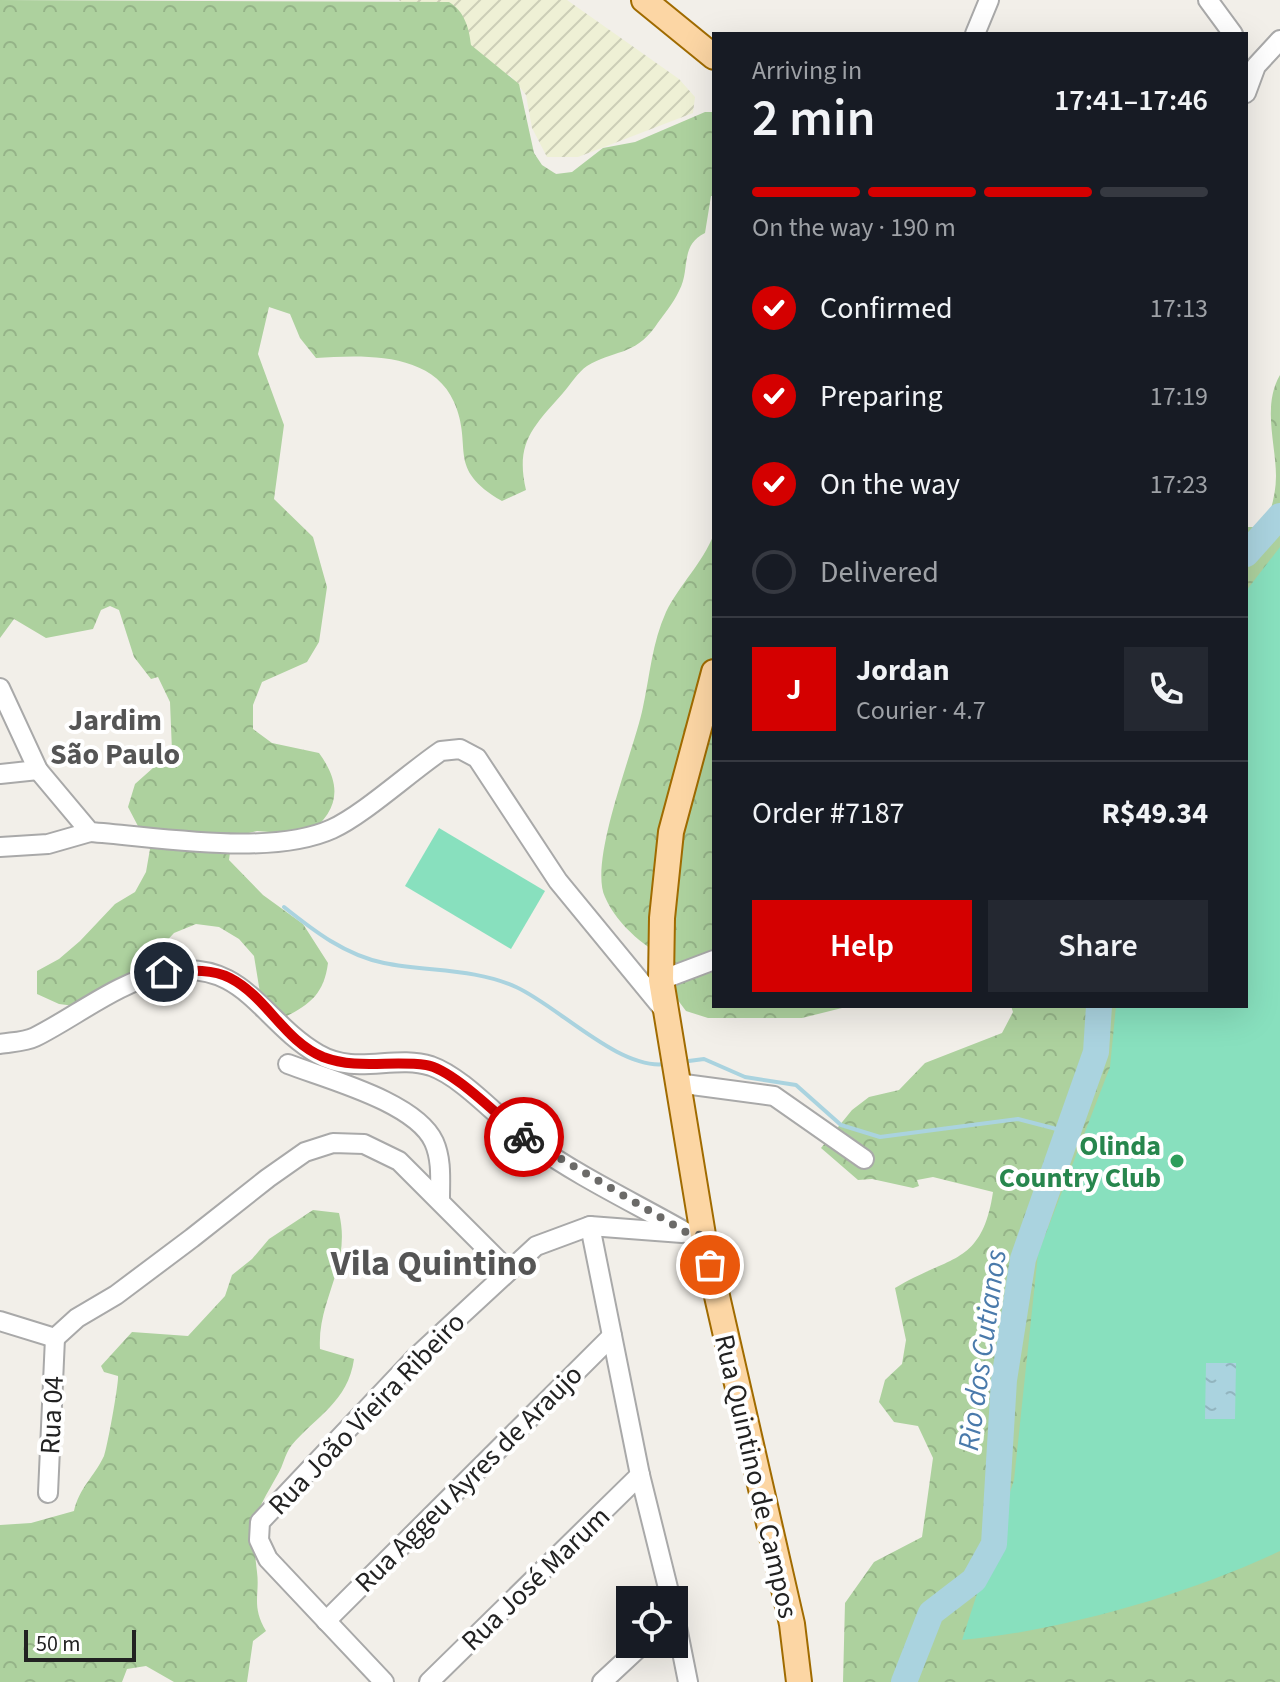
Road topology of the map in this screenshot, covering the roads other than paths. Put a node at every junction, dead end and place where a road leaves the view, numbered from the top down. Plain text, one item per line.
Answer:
1 (644, 0) edge
2 (989, 0) edge
3 (1208, 0) edge
4 (976, 32) edge
5 (1232, 32) edge
6 (1280, 40) edge
7 (712, 55) edge
8 (1251, 59) edge
9 (1248, 79) edge
10 (712, 679) edge
11 (0, 688) edge
12 (38, 770) junction
13 (0, 774) edge
14 (90, 832) junction
15 (0, 847) edge
16 (712, 961) edge
17 (661, 980) junction
18 (666, 1022) junction
19 (0, 1044) edge
20 (288, 1064) dead end
21 (676, 1080) junction
22 (864, 1159) dead end
23 (440, 1198) junction
24 (590, 1226) junction
25 (696, 1235) junction
26 (508, 1270) junction
27 (0, 1321) edge
28 (612, 1336) junction
29 (55, 1338) junction
30 (640, 1475) junction
31 (48, 1493) dead end
32 (668, 1586) edge
33 (326, 1621) junction
34 (628, 1658) edge
35 (683, 1658) edge
36 (384, 1682) edge
37 (429, 1682) edge
38 (602, 1682) edge
39 (688, 1682) edge
40 (799, 1682) edge

1 - 7 main road
2 - 4 street
3 - 5 street
6 - 8 street
8 - 9 street
10 - 17 main road, Rua Quintino de Campos
11 - 12 street
12 - 13 street
12 - 14 street
14 - 15 street
14 - 18 street
16 - 17 street
17 - 18 main road, Rua Quintino de Campos
18 - 21 main road, Rua Quintino de Campos
19 - 25 street
20 - 23 street
21 - 22 street
21 - 25 main road, Rua Quintino de Campos
23 - 26 street
23 - 29 street
24 - 25 street
24 - 26 street, Rua João Vieira Ribeiro
24 - 28 street
25 - 40 main road, Rua Quintino de Campos
26 - 33 street, Rua João Vieira Ribeiro
27 - 29 street
28 - 30 street
28 - 33 street, Rua Aggeu Ayres de Araujo
29 - 31 street, Rua 04
30 - 32 street
30 - 37 street, Rua José Marum
33 - 36 street
34 - 38 street
35 - 39 street

